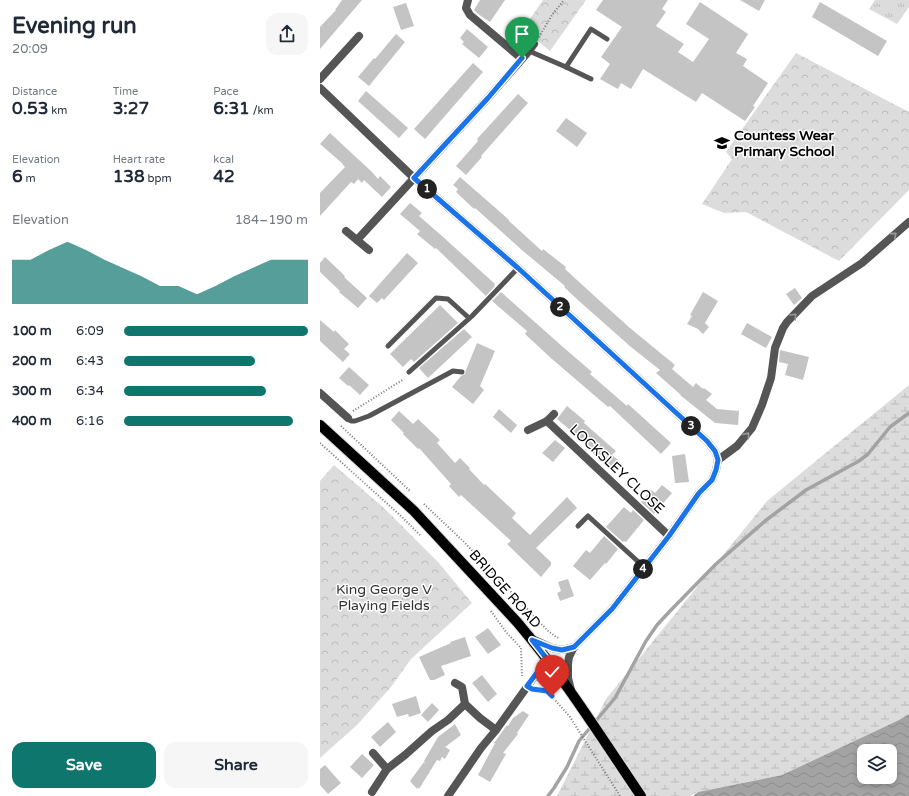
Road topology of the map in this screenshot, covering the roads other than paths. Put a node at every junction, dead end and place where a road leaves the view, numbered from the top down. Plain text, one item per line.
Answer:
1 (468, 0) edge
2 (359, 36) dead end
3 (607, 39) dead end
4 (532, 48) joint
5 (522, 58) junction
6 (566, 67) junction
7 (320, 78) edge
8 (591, 79) dead end
9 (320, 88) edge
10 (414, 178) junction
11 (909, 222) edge
12 (346, 231) dead end
13 (357, 240) junction
14 (369, 250) dead end
15 (518, 268) junction
16 (469, 318) junction
17 (388, 346) dead end
18 (409, 372) road end
19 (462, 372) dead end
20 (320, 393) edge
21 (554, 414) dead end
22 (346, 416) joint
23 (547, 421) junction
24 (320, 425) edge
25 (528, 430) dead end
26 (718, 460) junction
27 (578, 526) dead end
28 (669, 536) junction
29 (644, 568) junction
30 (532, 640) junction
31 (574, 647) junction
32 (547, 659) junction
33 (455, 683) dead end
34 (573, 695) junction
35 (465, 704) junction
36 (496, 730) junction
37 (373, 753) dead end
38 (386, 769) junction
39 (372, 792) dead end
40 (448, 796) edge
41 (641, 796) edge

1 - 5 street
2 - 7 street
3 - 6 lane
4 - 5 street
4 - 6 lane
5 - 10 street
6 - 8 lane
9 - 10 street
10 - 13 street
10 - 15 street
26 -> 11 street
12 - 13 street
13 - 14 street
15 - 16 lane
15 - 26 street
16 - 17 lane
16 - 18 lane
19 - 22 lane
20 - 22 street
21 - 23 street
23 - 25 street
23 - 28 street, LOCKSLEY CLOSE
24 - 30 main road, BRIDGE ROAD
26 - 28 street
27 - 29 lane
28 - 29 street
29 - 31 street
30 - 31 street
30 - 32 main road, BRIDGE ROAD
31 - 34 street
32 - 34 main road, BRIDGE ROAD
32 - 36 street
33 - 35 street
34 - 41 main road, BRIDGE ROAD
35 - 36 street
35 - 38 street
36 - 40 street
37 - 38 street
38 - 39 street

